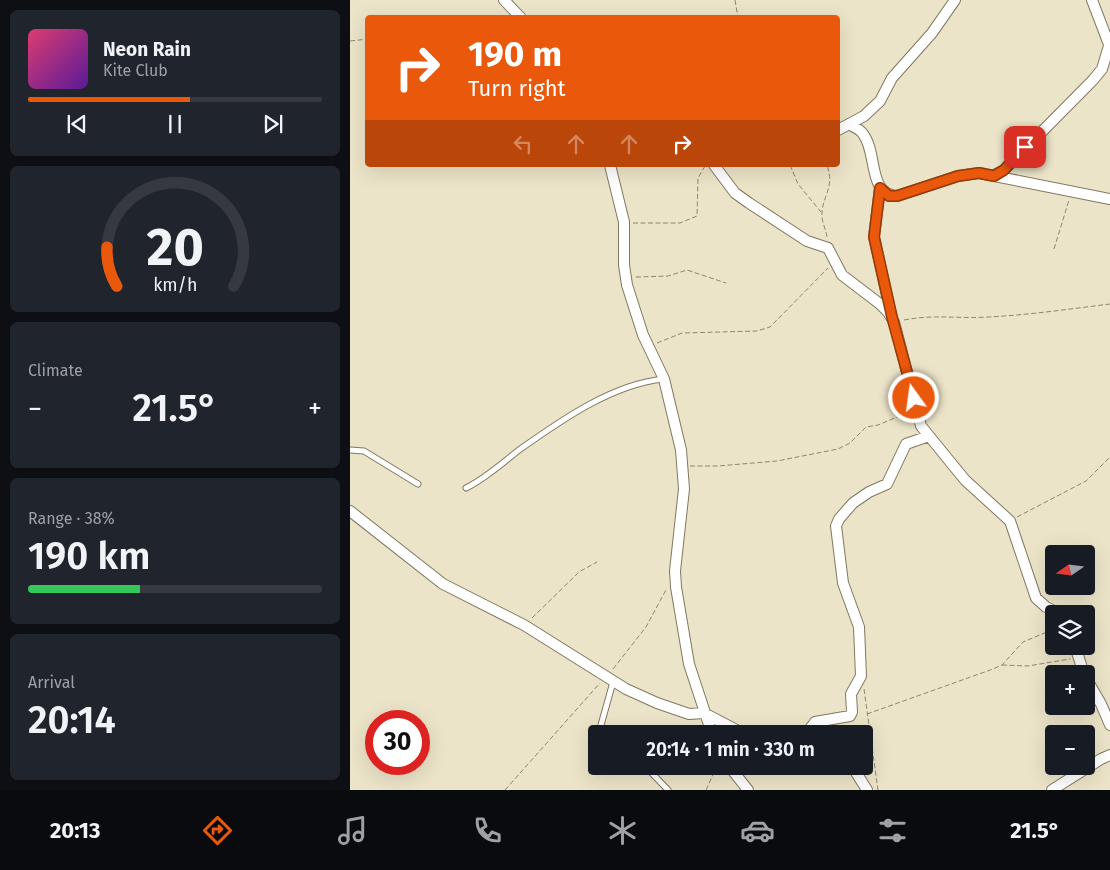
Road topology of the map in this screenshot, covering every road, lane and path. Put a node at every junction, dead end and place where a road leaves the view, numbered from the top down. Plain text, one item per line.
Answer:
1 (504, 0) edge
2 (735, 0) edge
3 (955, 0) edge
4 (1092, 0) edge
5 (517, 15) edge
6 (738, 15) edge
7 (365, 39) edge
8 (350, 41) edge
9 (1110, 47) edge
10 (1106, 67) edge
11 (850, 125) junction
12 (840, 129) edge
13 (610, 167) edge
14 (705, 167) edge
15 (716, 167) edge
16 (791, 167) edge
17 (827, 167) edge
18 (994, 176) junction
19 (880, 188) junction
20 (1072, 192) junction
21 (1110, 199) edge
22 (822, 213) junction
23 (624, 222) junction
24 (828, 248) junction
25 (1054, 249) dead end
26 (835, 260) junction
27 (626, 276) junction
28 (726, 283) dead end
29 (1110, 304) edge
30 (893, 320) junction
31 (650, 346) junction
32 (664, 379) junction
33 (916, 409) junction
34 (929, 436) junction
35 (350, 450) edge
36 (1110, 457) edge
37 (682, 465) junction
38 (418, 484) dead end
39 (466, 488) dead end
40 (350, 511) edge
41 (1010, 521) junction
42 (597, 562) dead end
43 (667, 588) dead end
44 (1045, 607) edge
45 (524, 625) junction
46 (1045, 633) edge
47 (1077, 657) joint
48 (1002, 665) junction
49 (1080, 665) edge
50 (861, 674) junction
51 (607, 678) junction
52 (1095, 694) edge
53 (704, 713) junction
54 (867, 714) junction
55 (601, 725) edge
56 (709, 725) edge
57 (727, 725) edge
58 (813, 725) edge
59 (1110, 725) edge
60 (1110, 756) edge
61 (654, 775) edge
62 (713, 775) edge
63 (736, 775) edge
64 (858, 775) edge
65 (505, 790) edge
66 (668, 790) edge
67 (706, 790) edge
68 (748, 790) edge
69 (867, 790) edge
70 (878, 790) edge
71 (1052, 790) edge

1 - 5 street
2 - 6 path
3 - 11 street
4 - 9 street
7 - 8 path
9 - 10 street
10 - 18 street
11 - 12 street
11 - 19 street
13 - 23 street
14 - 23 path
15 - 24 street
16 - 22 path
17 - 22 path
18 - 19 street
18 - 20 street
19 - 30 street
20 - 21 street
20 - 25 path
22 - 24 path
23 - 27 street
24 - 26 street
26 - 30 street
26 - 31 path
27 - 28 path
27 - 31 street
29 - 30 path
30 - 33 street
31 - 32 street
32 - 37 street
32 - 39 lane
33 - 34 street
33 - 37 path
34 - 41 street
34 - 50 street
35 - 38 lane
36 - 41 path
37 - 53 street
40 - 45 street
41 - 44 street
42 - 45 path
43 - 51 path
45 - 51 street
46 - 48 path
47 - 48 path
47 - 49 street
48 - 54 path
50 - 54 path
50 - 58 street
51 - 53 street
51 - 55 lane
51 - 65 path
52 - 59 street
53 - 56 street
53 - 57 street
54 - 70 path
60 - 71 street
61 - 66 lane
62 - 67 path
63 - 68 street
64 - 69 street

